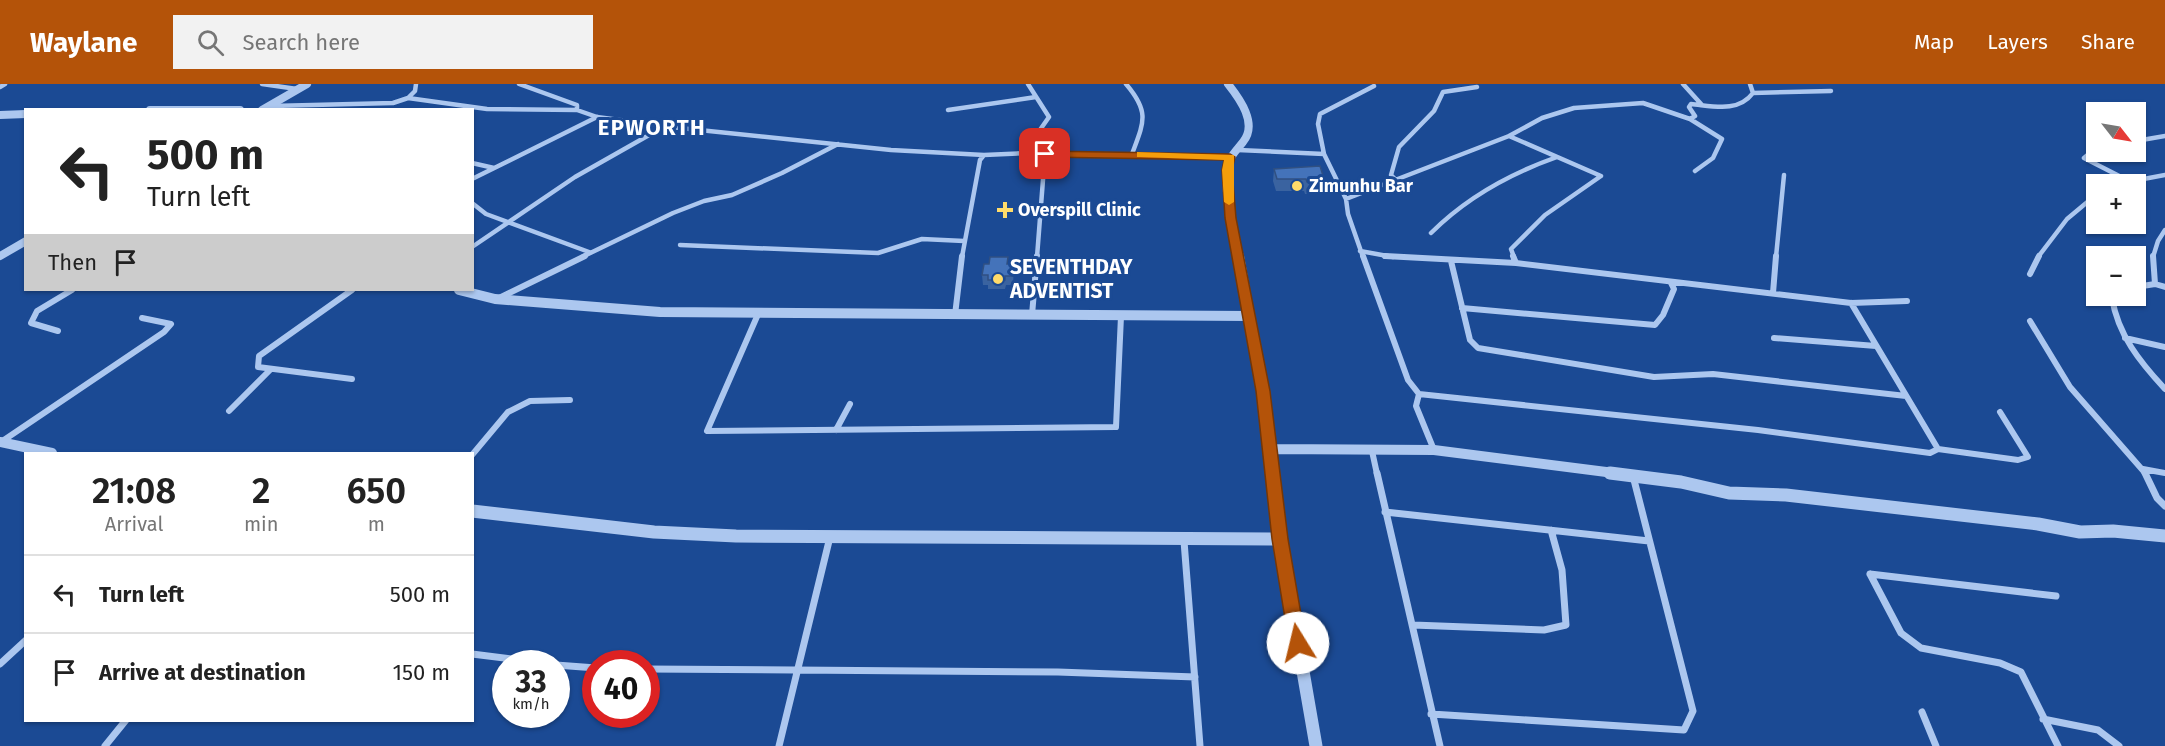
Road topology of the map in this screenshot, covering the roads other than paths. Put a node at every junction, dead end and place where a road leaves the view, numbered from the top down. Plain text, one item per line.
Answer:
1 (5, 84) edge
2 (262, 84) edge
3 (307, 84) edge
4 (416, 84) edge
5 (519, 84) edge
6 (1028, 84) edge
7 (1126, 84) edge
8 (1228, 84) edge
9 (1683, 84) edge
10 (1750, 84) edge
11 (1374, 86) dead end
12 (0, 87) edge
13 (1477, 87) dead end
14 (298, 90) junction
15 (1831, 91) dead end
16 (1753, 93) junction
17 (408, 98) junction
18 (1036, 98) junction
19 (393, 103) junction
20 (1702, 105) junction
21 (265, 108) edge
22 (384, 108) edge
23 (578, 110) junction
24 (948, 110) dead end
25 (24, 114) edge
26 (0, 115) edge
27 (597, 117) junction
28 (1690, 119) junction
29 (666, 126) junction
30 (1509, 136) junction
31 (2165, 136) edge
32 (2146, 139) edge
33 (838, 143) junction
34 (1028, 153) junction
35 (1045, 154) junction
36 (1132, 154) junction
37 (1234, 154) junction
38 (1324, 154) junction
39 (984, 155) junction
40 (1558, 157) junction
41 (2092, 162) edge
42 (474, 163) edge
43 (495, 168) junction
44 (1695, 171) dead end
45 (2115, 174) edge
46 (1784, 175) dead end
47 (2164, 176) edge
48 (474, 178) edge
49 (2146, 179) edge
50 (1397, 181) junction
51 (1347, 199) junction
52 (2086, 201) edge
53 (474, 205) edge
54 (507, 222) junction
55 (2165, 230) edge
56 (1431, 233) dead end
57 (964, 241) junction
58 (24, 242) edge
59 (680, 245) dead end
60 (474, 246) edge
61 (1360, 251) junction
62 (589, 252) junction
63 (0, 256) edge
64 (1451, 261) junction
65 (1516, 263) junction
66 (2030, 274) dead end
67 (1671, 283) junction
68 (2155, 284) junction
69 (2146, 285) edge
70 (2165, 287) edge
71 (70, 291) edge
72 (351, 291) edge
73 (463, 291) edge
74 (1773, 293) junction
75 (495, 299) junction
76 (1907, 301) dead end
77 (1851, 303) junction
78 (2112, 306) edge
79 (1462, 308) junction
80 (759, 312) junction
81 (955, 315) junction
82 (1032, 315) junction
83 (1120, 316) junction
84 (1248, 316) junction
85 (142, 318) dead end
86 (2030, 321) dead end
87 (58, 331) dead end
88 (1774, 338) dead end
89 (2125, 338) junction
90 (1876, 346) junction
91 (2165, 347) edge
92 (271, 369) junction
93 (352, 379) dead end
94 (2165, 389) edge
95 (1419, 394) junction
96 (1906, 396) junction
97 (570, 400) dead end
98 (850, 404) dead end
99 (228, 411) dead end
100 (2000, 412) dead end
101 (836, 430) junction
102 (0, 442) edge
103 (1271, 449) junction
104 (1938, 449) junction
105 (1434, 450) junction
106 (1371, 451) junction
107 (47, 452) edge
108 (474, 453) edge
109 (2143, 469) junction
110 (2165, 472) edge
111 (1633, 476) junction
112 (2165, 506) edge
113 (474, 511) edge
114 (1385, 512) junction
115 (1551, 530) junction
116 (2165, 536) edge
117 (831, 537) junction
118 (1280, 539) junction
119 (1184, 541) junction
120 (1649, 541) junction
121 (2056, 596) dead end
122 (1413, 625) junction
123 (24, 642) edge
124 (474, 654) edge
125 (492, 656) edge
126 (0, 664) edge
127 (660, 669) edge
128 (797, 672) junction
129 (1195, 677) junction
130 (1922, 712) dead end
131 (1431, 714) junction
132 (2043, 719) junction
133 (124, 722) edge
134 (105, 746) edge
135 (779, 746) edge
136 (1200, 746) edge
137 (1316, 746) edge
138 (1440, 746) edge
139 (1936, 746) edge
140 (2058, 746) edge
141 (2119, 746) edge

1 - 12 street
2 - 14 street
3 - 14 street
4 - 17 street
5 - 23 street
6 - 18 street
7 - 36 street
8 - 37 street
9 - 20 street
10 - 16 street
11 - 38 street
13 - 50 street
14 - 21 street
15 - 16 street
16 - 20 street
17 - 19 street
17 - 23 street
18 - 24 street
18 - 34 street
19 - 21 street
19 - 22 street
20 - 28 street
23 - 27 street
25 - 26 street
27 - 29 street
27 - 43 street
28 - 30 street
28 - 44 street
29 - 33 street
29 - 54 street
30 - 40 street
30 - 50 street
31 - 32 street
33 - 39 street
33 - 62 street
34 - 35 street
34 - 39 street
35 - 36 street
35 - 82 street
36 - 37 street
37 - 38 street
37 - 84 street
38 - 51 street
39 - 57 street
40 - 56 street
40 - 65 street
41 - 45 street
42 - 43 street
43 - 48 street
46 - 74 street
47 - 49 street
50 - 51 street
51 - 61 street
52 - 66 street
53 - 54 street
54 - 60 street
54 - 62 street
55 - 68 street
57 - 59 street
57 - 81 street
58 - 63 street
61 - 64 street
61 - 95 street
62 - 75 street
64 - 65 street
64 - 79 street
65 - 67 street
67 - 74 street
67 - 79 street
68 - 69 street
68 - 70 street
71 - 87 street
72 - 92 street
73 - 75 street
74 - 77 street
75 - 80 street
76 - 77 street
77 - 90 street
78 - 89 street
79 - 96 street
80 - 81 street
80 - 101 street
81 - 82 street
82 - 83 street
83 - 84 street
83 - 101 street
84 - 103 street
85 - 102 street
86 - 109 street
88 - 90 street
89 - 91 street
89 - 94 street
90 - 96 street
92 - 93 street
92 - 99 street
95 - 104 street
95 - 105 street
96 - 104 street
97 - 108 street
98 - 101 street
100 - 104 street
102 - 107 street
103 - 106 street
103 - 118 street
105 - 106 street
105 - 111 street
106 - 114 street
109 - 110 street
109 - 112 street
111 - 116 street
111 - 120 street
113 - 117 street
114 - 115 street
114 - 122 street
115 - 120 street
115 - 122 street
117 - 119 street
117 - 128 street
118 - 119 street
118 - 137 street
119 - 129 street
120 - 131 street
121 - 132 street
122 - 131 street
123 - 126 street
124 - 125 street
127 - 128 street
128 - 129 street
128 - 135 street
129 - 136 street
130 - 139 street
131 - 138 street
132 - 140 street
132 - 141 street
133 - 134 street

